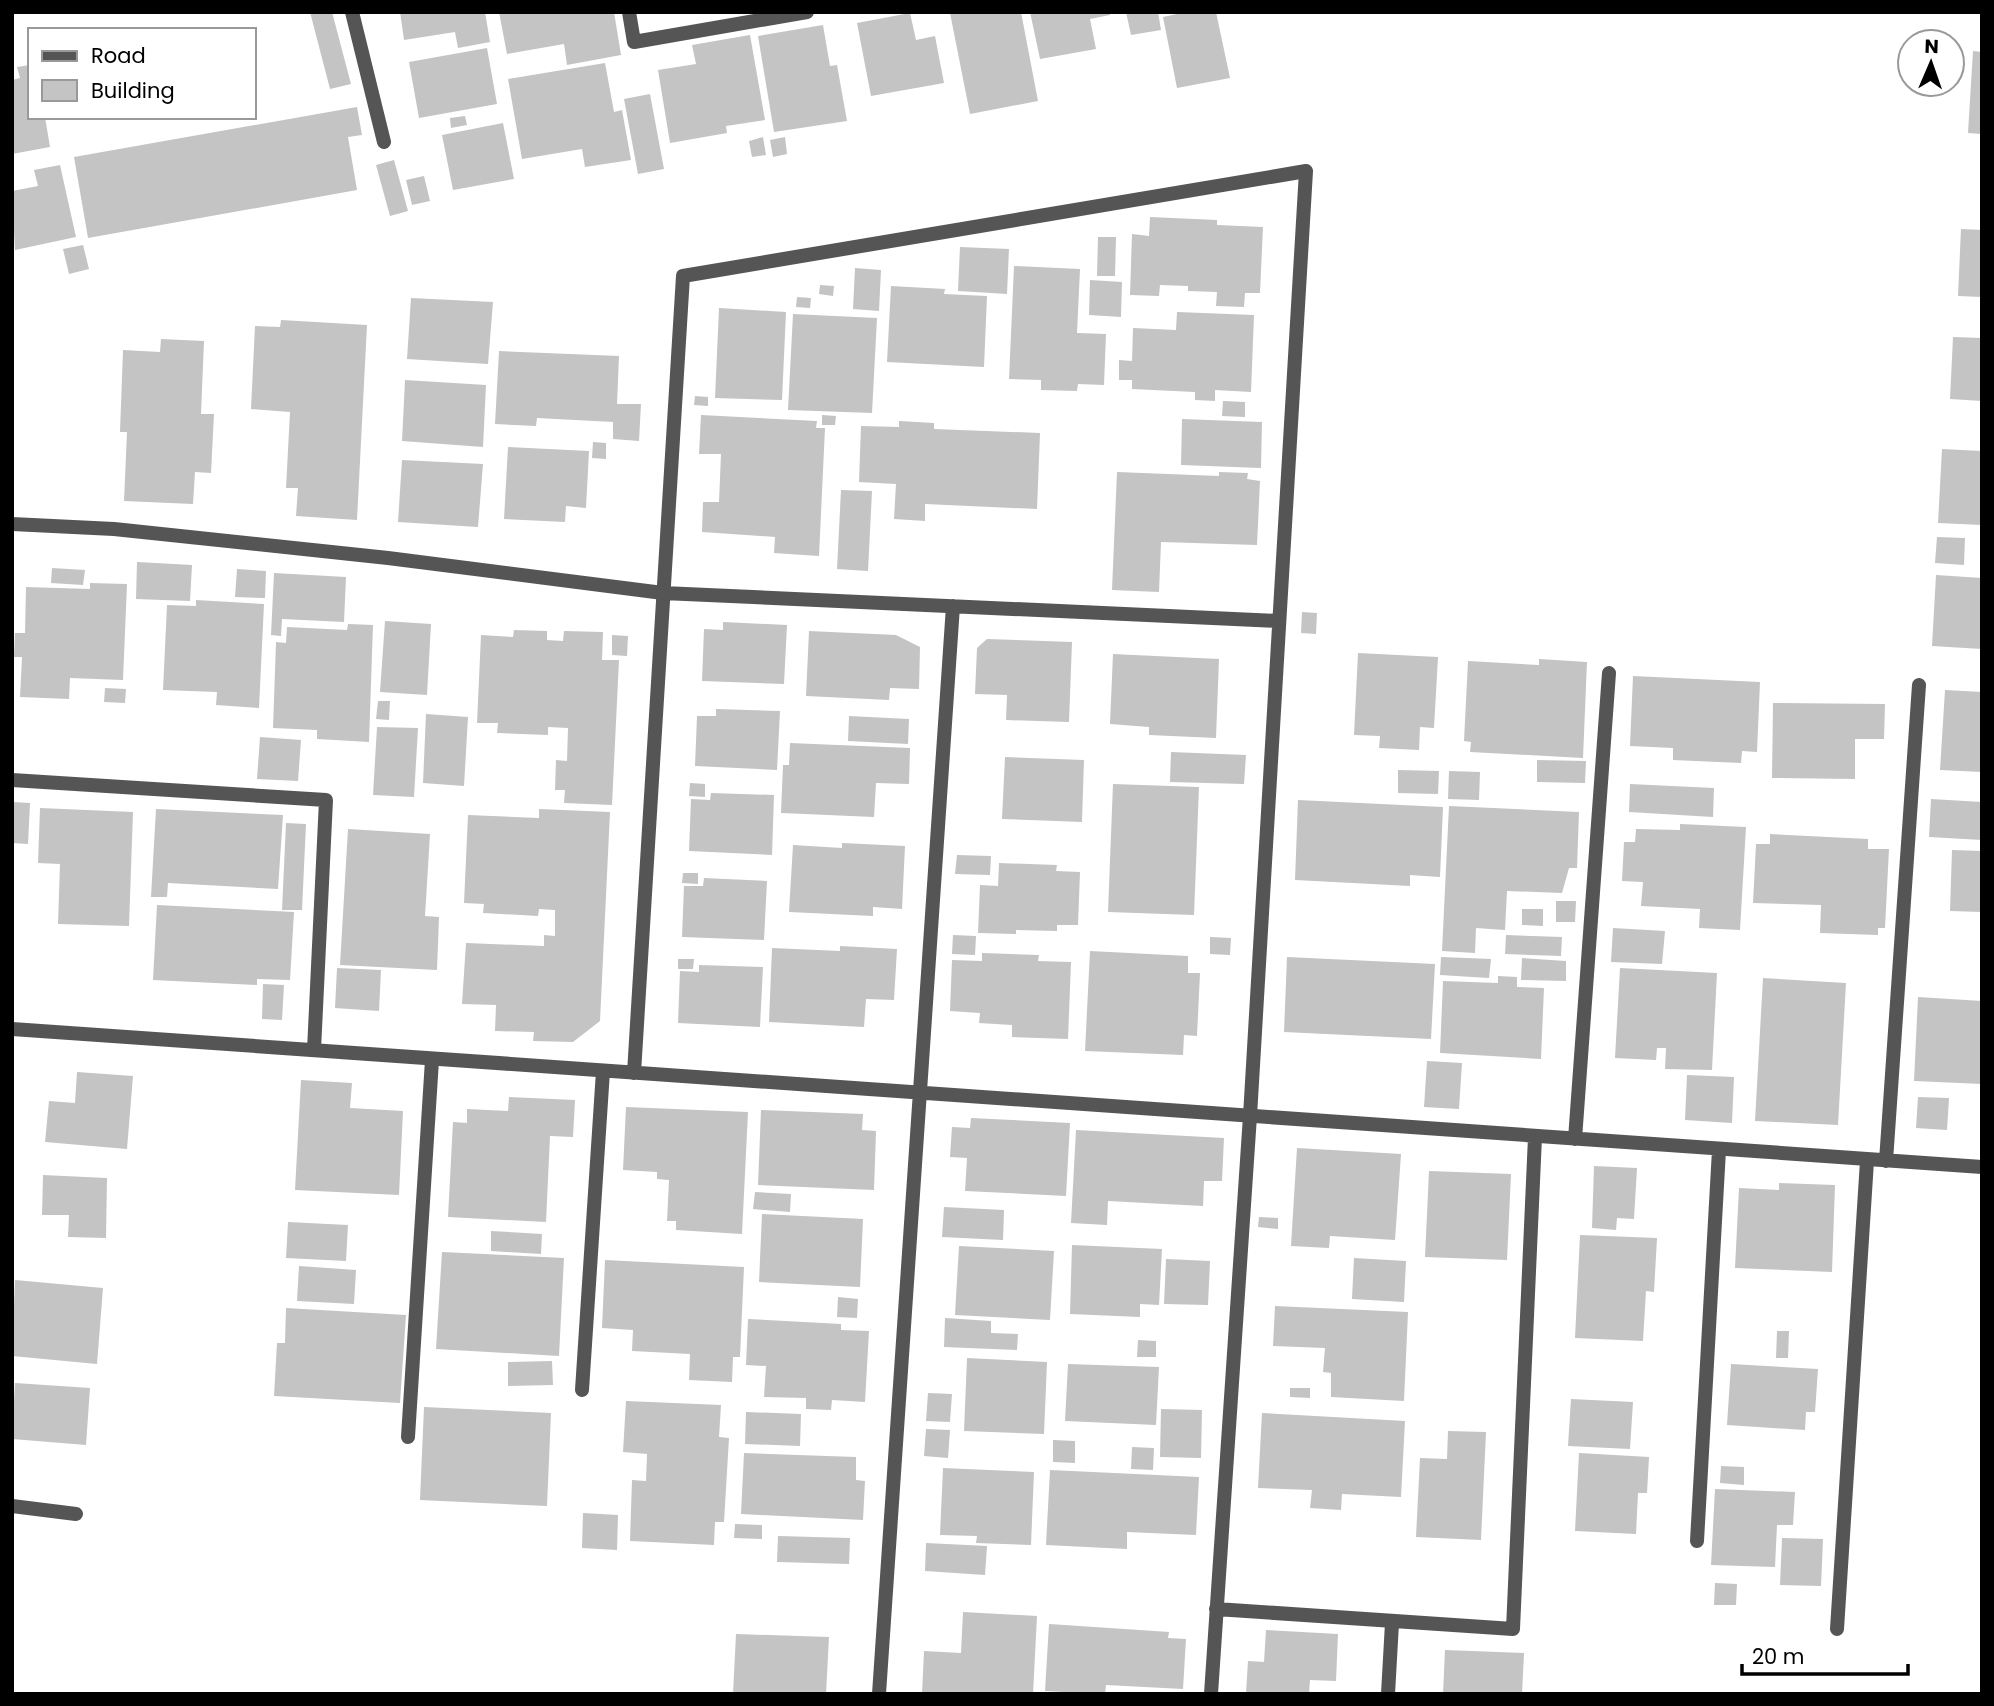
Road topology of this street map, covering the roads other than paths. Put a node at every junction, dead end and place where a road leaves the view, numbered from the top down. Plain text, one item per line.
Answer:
1 (352, 12) edge
2 (629, 12) edge
3 (807, 12) edge
4 (384, 142) dead end
5 (12, 524) edge
6 (663, 593) junction
7 (953, 606) junction
8 (1279, 621) junction
9 (1609, 673) dead end
10 (1919, 685) dead end
11 (12, 780) edge
12 (12, 1029) edge
13 (314, 1050) junction
14 (432, 1060) junction
15 (603, 1071) junction
16 (634, 1073) junction
17 (919, 1092) junction
18 (1250, 1116) junction
19 (1535, 1137) junction
20 (1575, 1139) junction
21 (1719, 1150) junction
22 (1867, 1161) junction
23 (1886, 1161) junction
24 (1982, 1167) edge
25 (582, 1390) dead end
26 (408, 1437) dead end
27 (12, 1506) edge
28 (76, 1514) dead end
29 (1696, 1541) dead end
30 (1216, 1609) junction
31 (1392, 1623) junction
32 (1837, 1629) dead end
33 (879, 1694) edge
34 (1211, 1694) edge
35 (1388, 1694) edge

1 - 4 street
2 - 3 street
5 - 6 street
6 - 7 street
6 - 8 street
6 - 16 street
7 - 8 street
7 - 17 street
8 - 18 street
9 - 20 street
10 - 23 street
11 - 13 street
12 - 13 street
13 - 14 street
14 - 15 street
14 - 26 street
15 - 16 street
15 - 25 street
16 - 17 street
17 - 18 street
17 - 33 street
18 - 19 street
18 - 30 street
19 - 20 street
19 - 31 street
20 - 21 street
21 - 22 street
21 - 29 street
22 - 23 street
22 - 32 street
23 - 24 street
27 - 28 street
30 - 31 street
30 - 34 street
31 - 35 street

